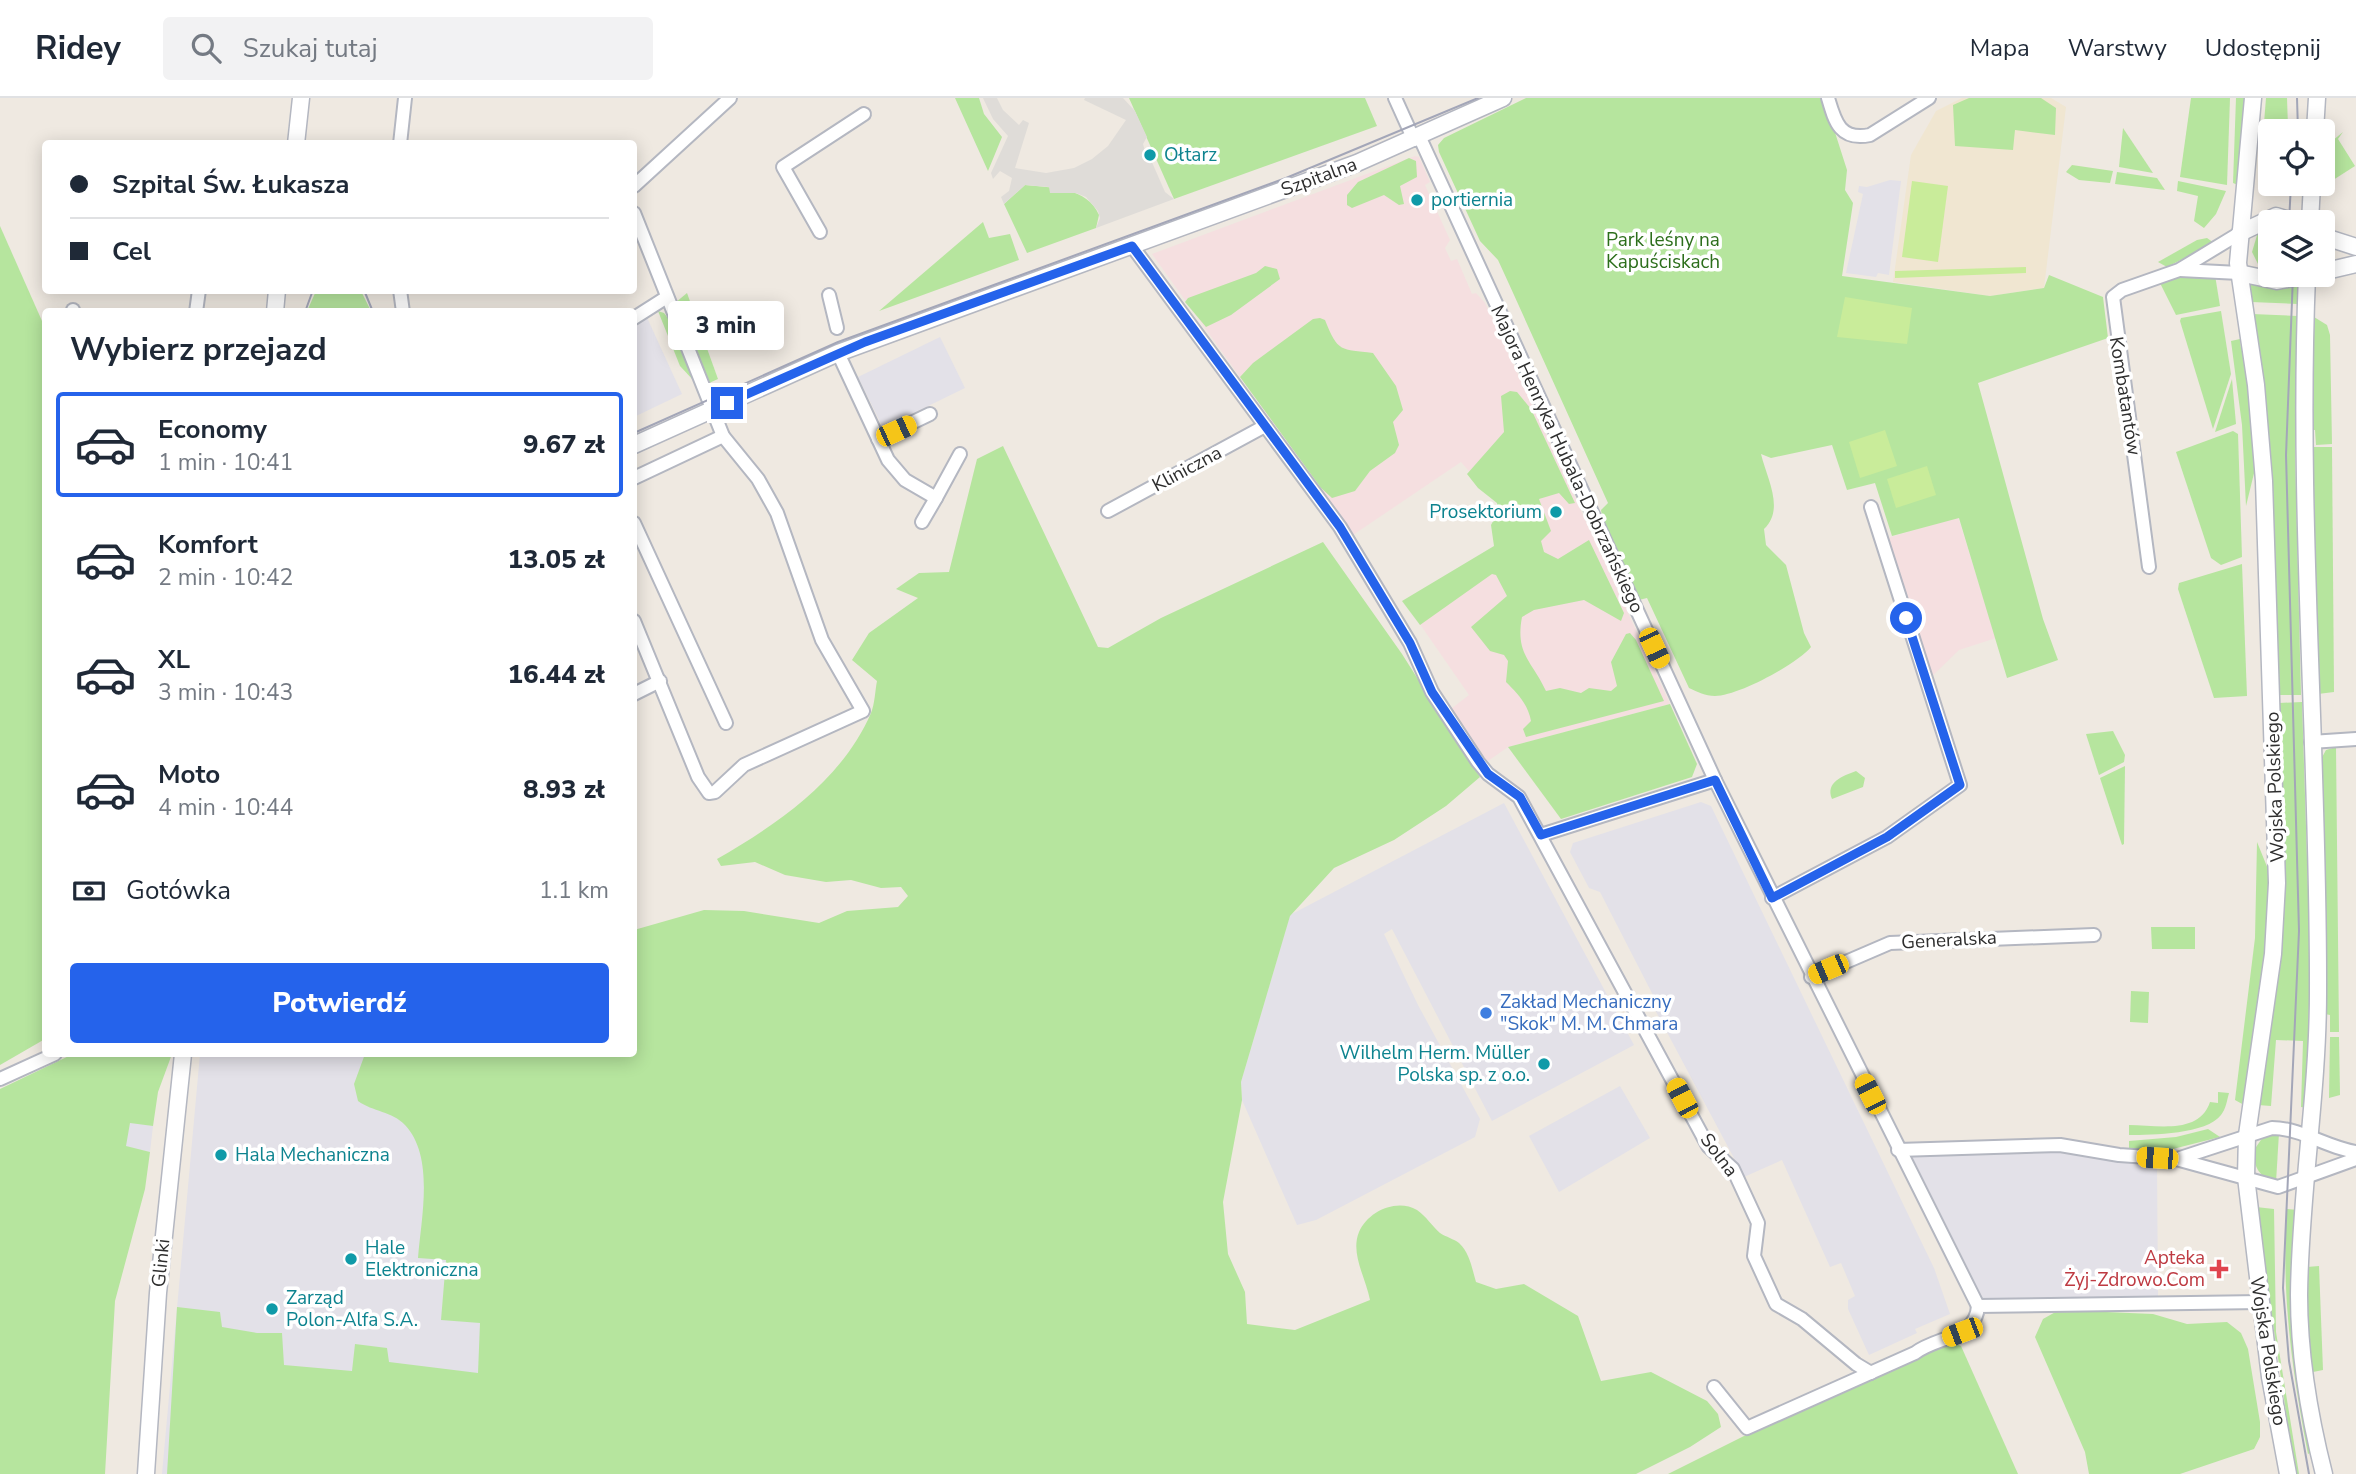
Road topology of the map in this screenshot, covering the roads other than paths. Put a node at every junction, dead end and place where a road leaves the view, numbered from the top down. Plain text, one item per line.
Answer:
1 (301, 98) edge
2 (405, 98) edge
3 (730, 98) edge
4 (1395, 98) edge
5 (1503, 98) edge
6 (1828, 98) edge
7 (1929, 98) edge
8 (2253, 98) edge
9 (2317, 98) edge
10 (864, 114) dead end
11 (2316, 119) edge
12 (1417, 139) junction
13 (296, 140) edge
14 (400, 140) edge
15 (637, 183) edge
16 (637, 221) edge
17 (2258, 224) edge
18 (820, 232) dead end
19 (2240, 233) junction
20 (2335, 240) edge
21 (1132, 246) junction
22 (2356, 247) edge
23 (2356, 264) edge
24 (2335, 268) edge
25 (2179, 270) junction
26 (2239, 274) junction
27 (2258, 278) edge
28 (2308, 287) edge
29 (829, 295) dead end
30 (667, 297) junction
31 (637, 316) edge
32 (837, 328) dead end
33 (838, 353) junction
34 (711, 410) junction
35 (930, 415) dead end
36 (1265, 426) junction
37 (723, 436) junction
38 (878, 439) junction
39 (637, 444) edge
40 (960, 454) dead end
41 (637, 477) edge
42 (936, 498) junction
43 (1871, 507) dead end
44 (1108, 511) dead end
45 (922, 522) dead end
46 (637, 530) edge
47 (2149, 567) dead end
48 (637, 628) edge
49 (660, 681) junction
50 (637, 692) edge
51 (726, 723) dead end
52 (2356, 740) edge
53 (2311, 741) junction
54 (1715, 780) junction
55 (1541, 835) junction
56 (1772, 898) junction
57 (2094, 935) dead end
58 (1811, 977) junction
59 (48, 1057) edge
60 (183, 1057) edge
61 (0, 1079) edge
62 (2248, 1135) junction
63 (2311, 1140) junction
64 (1898, 1150) junction
65 (2356, 1152) edge
66 (2176, 1158) junction
67 (2356, 1159) edge
68 (2308, 1176) junction
69 (2246, 1177) junction
70 (2261, 1302) junction
71 (1978, 1306) junction
72 (1871, 1373) junction
73 (1714, 1387) dead end
74 (146, 1474) edge
75 (2288, 1474) edge
76 (2324, 1474) edge

1 - 13 street
2 - 14 street
3 - 15 street
4 - 12 street, Majora Henryka Hubala-Dobrzańskiego
5 - 12 street, Szpitalna
6 - 7 street
8 - 19 street, Wojska Polskiego
9 - 11 street
10 - 18 street
12 - 21 street, Szpitalna
12 - 54 street, Majora Henryka Hubala-Dobrzańskiego
16 - 30 street
17 - 19 street
19 - 25 street, Kombatantów
19 - 26 street, Wojska Polskiego
20 - 22 street
21 - 33 street, Szpitalna
21 - 36 street, Solna
23 - 24 street
25 - 26 street, Kombatantów
25 - 47 street, Kombatantów
26 - 27 street
26 - 62 street, Wojska Polskiego
28 - 53 street, Wojska Polskiego
29 - 32 street
30 - 31 street
30 - 34 street
33 - 34 street, Szpitalna
33 - 38 street
34 - 37 street
34 - 39 street, Szpitalna
35 - 38 street
36 - 44 street, Kliniczna
36 - 55 street, Solna
37 - 41 street
37 - 49 street
38 - 42 street
40 - 42 street
42 - 45 street
43 - 56 street
46 - 51 street
48 - 49 street
49 - 50 street
52 - 53 street
53 - 63 street, Wojska Polskiego
54 - 55 street
54 - 56 street, Majora Henryka Hubala-Dobrzańskiego
55 - 72 street, Solna
56 - 58 street, Majora Henryka Hubala-Dobrzańskiego
57 - 58 street, Generalska
58 - 64 street, Majora Henryka Hubala-Dobrzańskiego
59 - 61 street
60 - 74 street, Glinki
62 - 63 street
62 - 66 street
62 - 69 street, Wojska Polskiego
63 - 65 street
63 - 68 street, Wojska Polskiego
64 - 66 street
64 - 71 street, Majora Henryka Hubala-Dobrzańskiego
66 - 69 street
67 - 68 street
68 - 69 street
68 - 76 street, Wojska Polskiego
69 - 70 street, Wojska Polskiego
70 - 71 street
70 - 75 street, Wojska Polskiego
71 - 72 street
72 - 73 street

